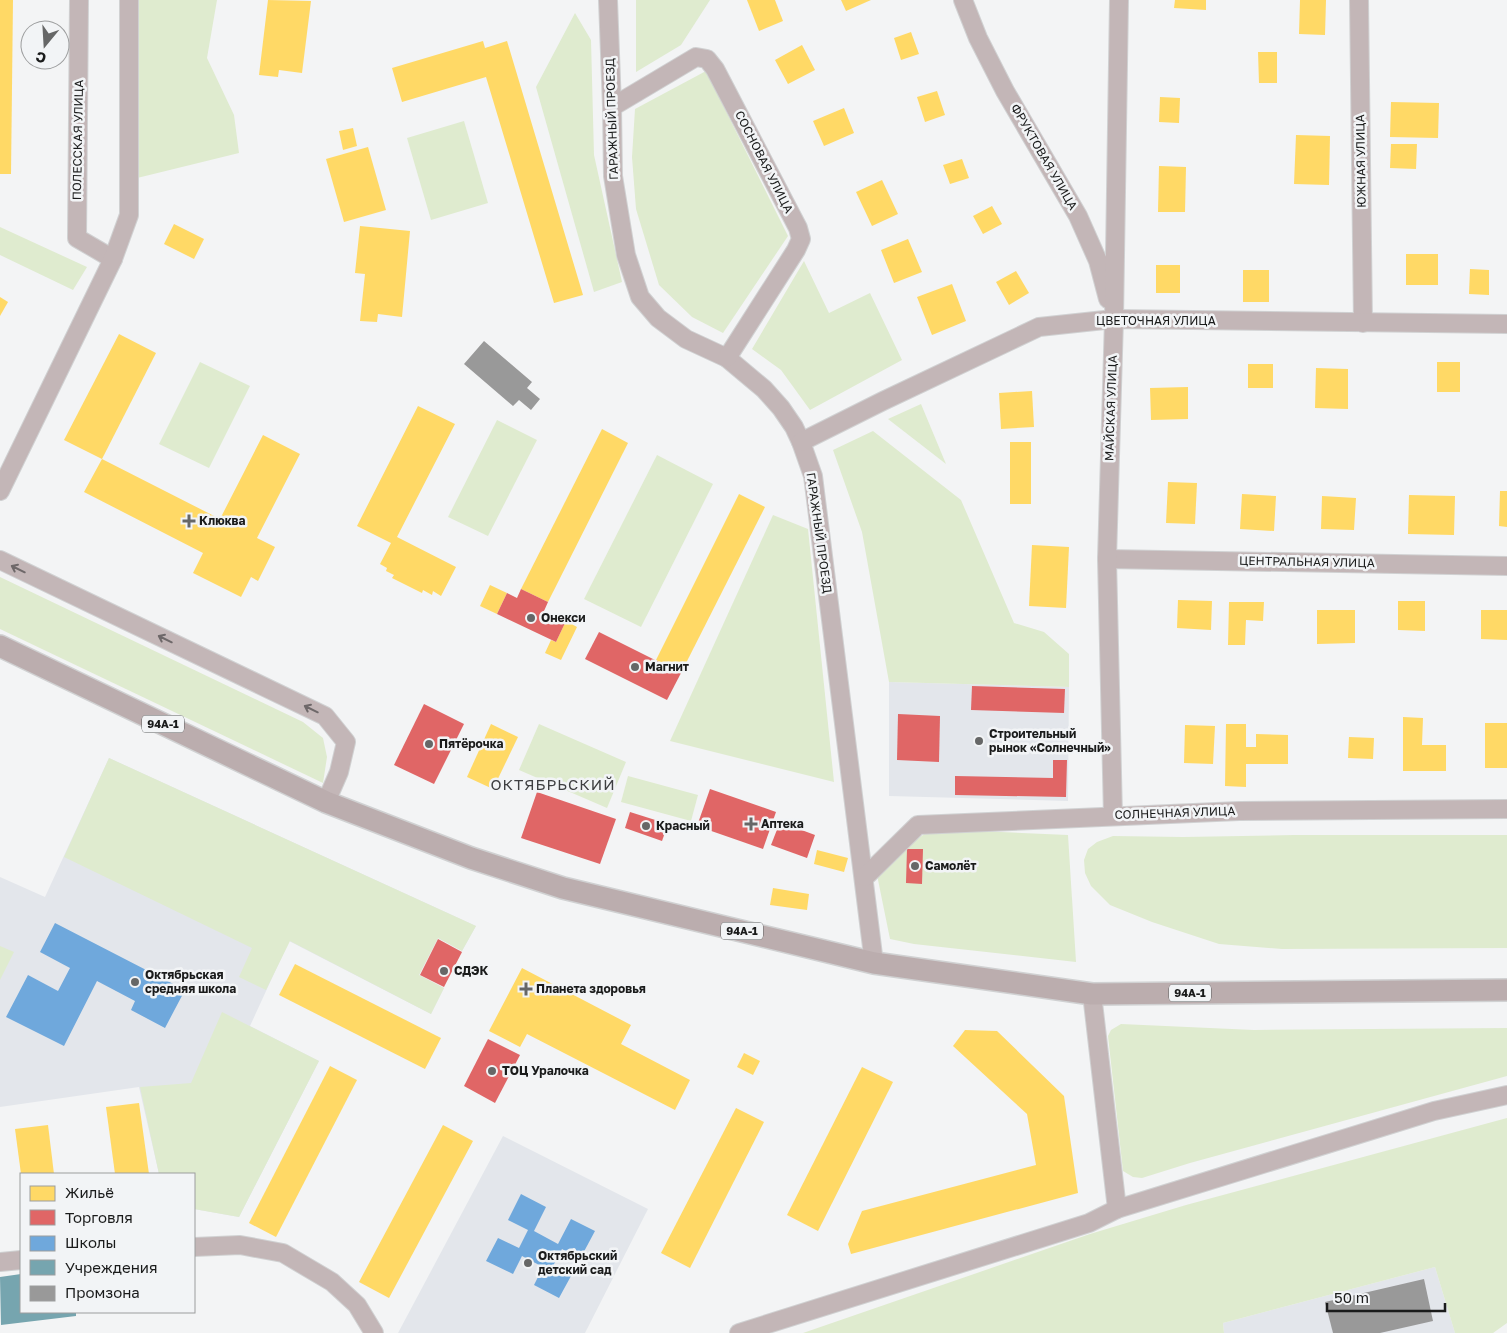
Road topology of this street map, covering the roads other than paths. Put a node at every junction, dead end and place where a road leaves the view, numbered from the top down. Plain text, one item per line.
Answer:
1 (79, 0) edge
2 (129, 0) edge
3 (608, 0) edge
4 (963, 0) edge
5 (1119, 0) edge
6 (1359, 0) edge
7 (612, 107) junction
8 (113, 259) junction
9 (1114, 319) junction
10 (1362, 323) junction
11 (1507, 324) edge
12 (726, 358) junction
13 (802, 442) junction
14 (0, 492) edge
15 (1107, 559) junction
16 (0, 560) edge
17 (1507, 566) edge
18 (0, 646) edge
19 (326, 802) junction
20 (1507, 809) edge
21 (1113, 816) junction
22 (865, 877) junction
23 (874, 963) junction
24 (1507, 990) edge
25 (1092, 994) junction
26 (1507, 1095) edge
27 (1117, 1210) junction
28 (195, 1247) edge
29 (20, 1260) edge
30 (0, 1262) edge
31 (374, 1333) edge
32 (739, 1333) edge

1 - 8 street, ПОЛЕССКАЯ УЛИЦА
2 - 8 street
3 - 7 street, ГАРАЖНЫЙ ПРОЕЗД
4 - 9 street, ФРУКТОВАЯ УЛИЦА
5 - 9 street, МАЙСКАЯ УЛИЦА
6 - 10 street, ЮЖНАЯ УЛИЦА
7 - 12 street, ГАРАЖНЫЙ ПРОЕЗД
7 - 12 street, СОСНОВАЯ УЛИЦА
8 - 14 street
9 - 10 street, ЦВЕТОЧНАЯ УЛИЦА
9 - 13 street, ЦВЕТОЧНАЯ УЛИЦА
9 - 15 street, МАЙСКАЯ УЛИЦА
10 - 11 street, ЦВЕТОЧНАЯ УЛИЦА
12 - 13 street, ГАРАЖНЫЙ ПРОЕЗД
13 - 22 street, ГАРАЖНЫЙ ПРОЕЗД
15 - 17 street, ЦЕНТРАЛЬНАЯ УЛИЦА
15 - 21 street, МАЙСКАЯ УЛИЦА
19 -> 16 street
18 - 19 main road, 94А-1
19 - 23 main road, 94А-1
20 - 21 street, СОЛНЕЧНАЯ УЛИЦА
21 - 22 street, СОЛНЕЧНАЯ УЛИЦА
22 - 23 street, ГАРАЖНЫЙ ПРОЕЗД
23 - 25 main road, 94А-1
24 - 25 main road, 94А-1
25 - 27 street
26 - 27 street
27 - 32 street
28 - 31 street
29 - 30 street

